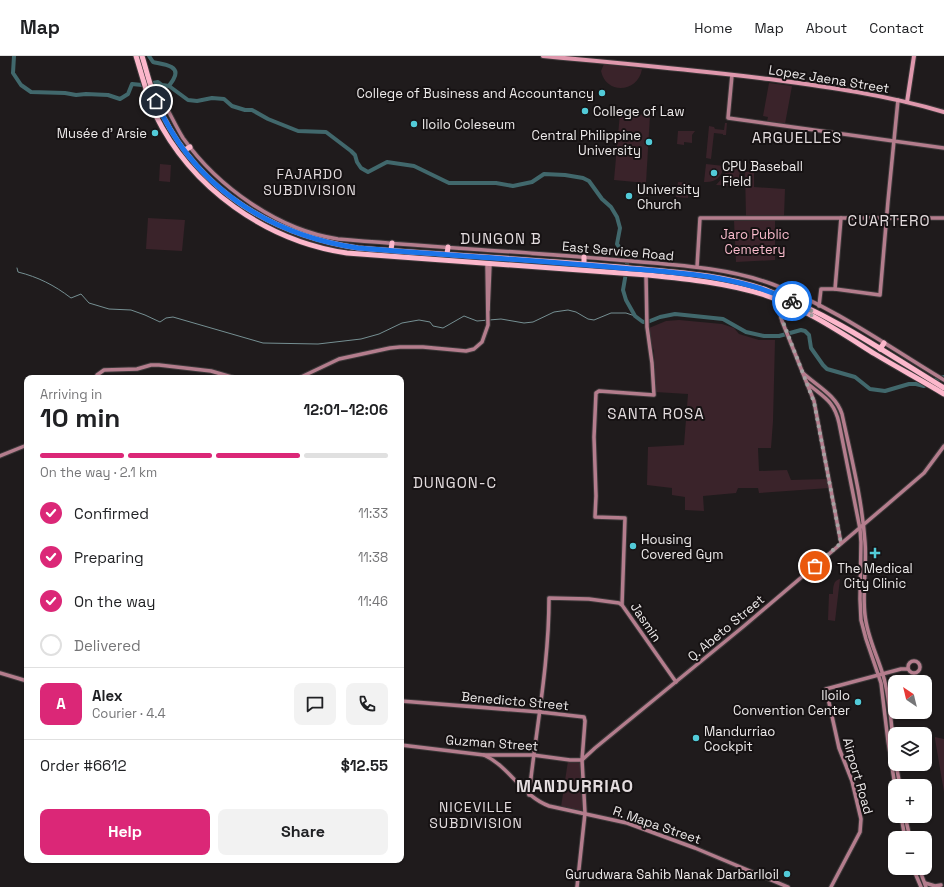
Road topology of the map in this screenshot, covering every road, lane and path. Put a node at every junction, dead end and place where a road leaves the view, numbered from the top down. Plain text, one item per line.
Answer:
1 (136, 56) edge
2 (142, 56) edge
3 (543, 56) edge
4 (914, 56) edge
5 (559, 57) edge
6 (732, 74) junction
7 (145, 76) junction
8 (149, 89) junction
9 (154, 96) junction
10 (898, 100) junction
11 (907, 102) junction
12 (944, 112) edge
13 (173, 139) junction
14 (894, 140) junction
15 (190, 147) junction
16 (944, 148) edge
17 (185, 150) junction
18 (230, 200) junction
19 (887, 217) junction
20 (841, 218) junction
21 (944, 218) edge
22 (276, 222) junction
23 (291, 231) junction
24 (288, 237) junction
25 (392, 243) junction
26 (448, 247) junction
27 (373, 249) junction
28 (391, 250) junction
29 (447, 254) junction
30 (372, 255) junction
31 (465, 256) junction
32 (584, 257) junction
33 (464, 262) junction
34 (488, 264) junction
35 (541, 264) junction
36 (584, 264) junction
37 (696, 267) junction
38 (621, 270) junction
39 (632, 271) junction
40 (646, 275) junction
41 (695, 277) junction
42 (778, 287) junction
43 (835, 289) junction
44 (776, 294) junction
45 (782, 301) junction
46 (819, 306) junction
47 (812, 314) junction
48 (884, 343) junction
49 (880, 349) junction
50 (908, 370) junction
51 (803, 373) junction
52 (97, 375) edge
53 (225, 375) edge
54 (305, 375) edge
55 (944, 380) edge
56 (807, 383) junction
57 (941, 388) edge
58 (944, 394) edge
59 (831, 400) junction
60 (24, 446) edge
61 (944, 446) edge
62 (0, 456) edge
63 (860, 516) junction
64 (863, 526) junction
65 (860, 529) junction
66 (863, 541) junction
67 (841, 543) junction
68 (622, 605) junction
69 (908, 669) dead end
70 (0, 673) edge
71 (881, 675) junction
72 (24, 681) edge
73 (676, 682) junction
74 (883, 683) junction
75 (404, 701) edge
76 (540, 712) junction
77 (892, 727) edge
78 (404, 745) edge
79 (484, 755) junction
80 (533, 755) junction
81 (582, 760) junction
82 (894, 779) edge
83 (529, 795) junction
84 (585, 813) junction
85 (916, 875) edge
86 (922, 875) joint
87 (917, 878) junction
88 (926, 885) edge
89 (941, 885) dead end
90 (577, 887) edge
91 (788, 887) edge
92 (831, 887) edge
93 (921, 887) edge

1 - 7 highway
2 - 7 highway
3 - 5 main road, Lopez Jaena Street
4 - 11 main road
5 - 6 main road, Lopez Jaena Street
6 - 10 main road, Lopez Jaena Street
6 - 14 street
7 - 8 highway
8 - 9 highway
8 - 13 highway
9 - 13 highway
9 - 15 street, East Service Road
10 - 11 main road, Lopez Jaena Street
10 - 14 street
11 - 12 main road, Lopez Jaena Street
13 - 17 highway
13 - 18 highway
14 - 16 street
14 - 19 street
15 - 17 highway
15 - 22 street, East Service Road
17 - 18 highway
18 - 22 highway
18 - 24 highway
19 - 20 street
19 - 21 street
19 - 43 street
20 - 37 street
20 - 43 street
22 - 23 highway
22 - 25 street, East Service Road
23 - 24 highway
23 - 27 highway
24 - 30 highway
25 - 26 street, East Service Road
25 - 28 highway
26 - 29 highway
26 - 32 street, East Service Road
27 - 28 highway
27 - 30 highway
28 - 29 highway
29 - 31 highway
30 - 33 highway
31 - 33 highway
31 - 35 highway
32 - 36 highway
32 - 37 street, East Service Road
33 - 34 highway
34 - 35 highway
34 - 54 street
35 - 36 highway
35 - 38 highway
36 - 38 highway
37 - 42 street, East Service Road
38 - 39 highway
39 - 40 highway
39 - 41 highway
40 - 41 highway
40 - 68 street, Jasmin
41 - 44 highway
41 - 45 highway
42 - 44 highway
42 - 46 street, East Service Road
43 - 46 street
44 - 47 highway
45 - 47 highway
45 - 51 street
46 - 48 street, East Service Road
47 - 49 highway
47 - 50 highway
48 - 49 highway
48 - 55 street, East Service Road
49 - 50 highway
50 - 57 highway
51 - 56 street
51 - 59 street
52 - 53 street
56 - 59 street
56 - 67 street
57 - 58 highway
59 - 63 street
60 - 62 street
61 - 64 street, Q. Abeto Street
63 - 64 street
63 - 65 street
64 - 65 street, Q. Abeto Street
64 - 66 street
65 - 66 street
65 - 67 street, Q. Abeto Street
66 - 71 street
67 - 73 street, Q. Abeto Street
68 - 73 street, Jasmin
68 - 76 street
69 - 71 street
70 - 72 street
71 - 74 street
71 - 92 street, Airport Road
73 - 81 street, Q. Abeto Street
74 - 77 street
74 - 82 street
75 - 76 street, Benedicto Street
76 - 80 street
76 - 81 street, Benedicto Street
78 - 79 street, Guzman Street
79 - 80 street, Guzman Street
79 - 83 street, R. Mapa Street
80 - 81 street, Guzman Street
80 - 83 street
81 - 84 street
83 - 84 street, R. Mapa Street
84 - 90 street
84 - 91 street, R. Mapa Street
85 - 87 street
86 - 87 street
86 - 88 street
87 - 93 street
88 - 89 street

